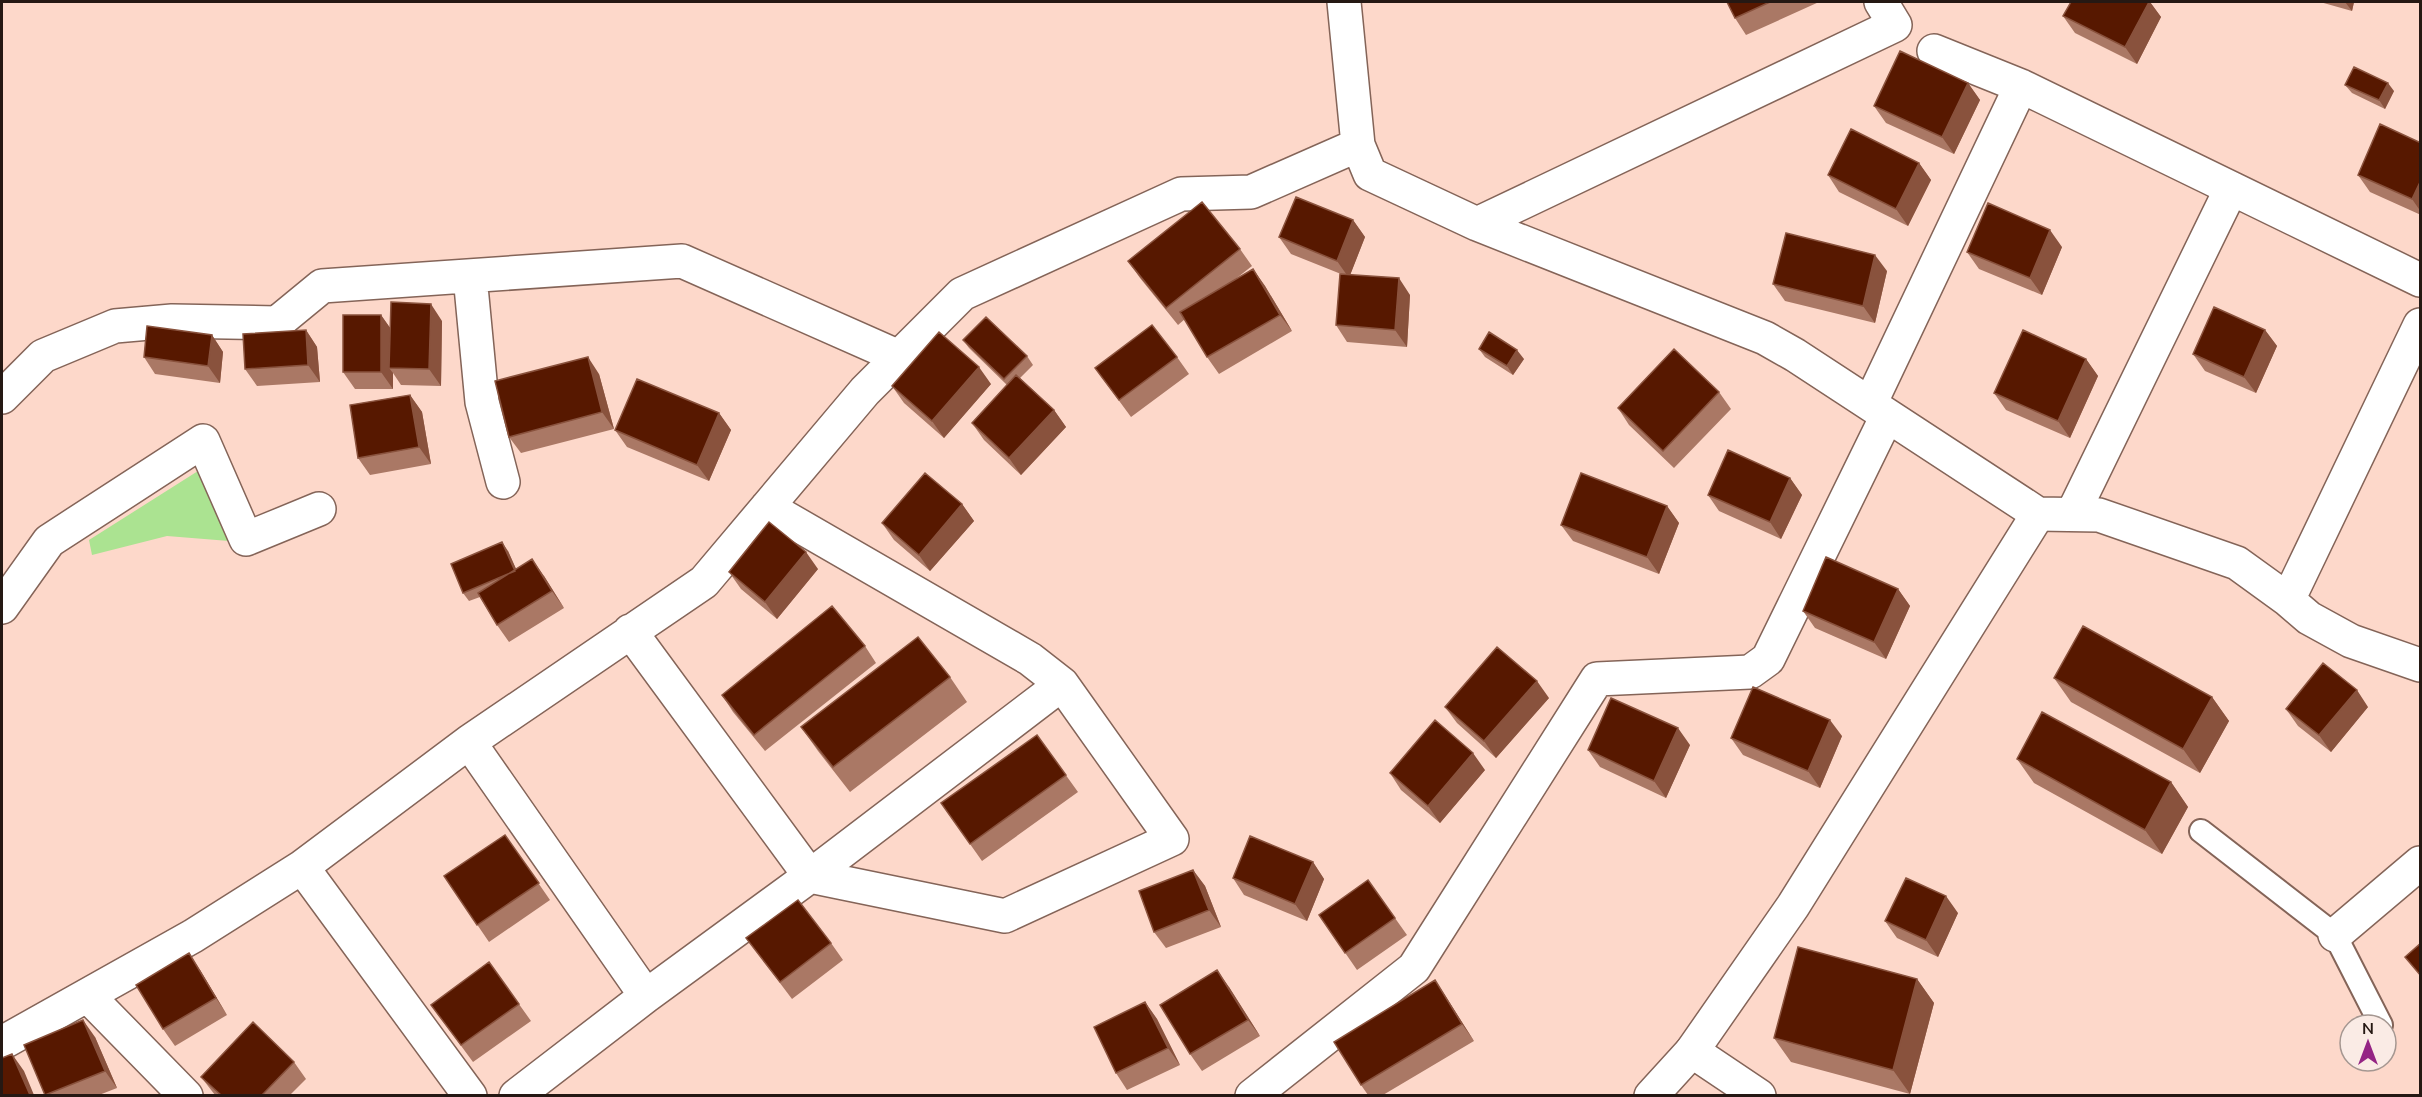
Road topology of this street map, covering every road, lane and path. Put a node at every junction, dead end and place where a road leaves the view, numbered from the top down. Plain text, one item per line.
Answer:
1 (1344, 2) edge
2 (1881, 2) edge
3 (1934, 51) dead end
4 (2021, 86) junction
5 (1358, 145) junction
6 (2230, 189) junction
7 (1477, 224) junction
8 (470, 276) junction
9 (2421, 280) edge
10 (2421, 325) edge
11 (899, 357) junction
12 (2, 397) edge
13 (1878, 410) junction
14 (503, 482) dead end
15 (767, 507) junction
16 (319, 509) dead end
17 (2073, 513) junction
18 (2038, 514) junction
19 (2288, 600) junction
20 (2, 607) edge
21 (630, 631) junction
22 (2421, 665) edge
23 (1062, 684) junction
24 (470, 742) junction
25 (2201, 831) dead end
26 (2421, 863) edge
27 (302, 867) junction
28 (810, 876) junction
29 (2335, 935) junction
30 (88, 996) junction
31 (646, 996) junction
32 (2375, 1013) edge
33 (2, 1042) edge
34 (1692, 1052) junction
35 (186, 1095) edge
36 (470, 1095) edge
37 (516, 1095) edge
38 (1252, 1095) edge
39 (1651, 1095) edge
40 (1758, 1095) edge

1 - 5 street
2 - 7 street
3 - 4 street
4 - 6 street
4 - 13 street
5 - 7 street
5 - 11 street
6 - 9 street
6 - 17 street
7 - 13 street
8 - 11 street
8 - 12 street
8 - 14 street
10 - 19 street
11 - 15 street
13 - 18 street
13 - 38 street
15 - 21 street
15 - 23 street
16 - 20 street
17 - 18 street
17 - 19 street
18 - 34 street
19 - 22 street
21 - 24 street
21 - 28 street
23 - 28 street
23 - 28 street
24 - 27 street
24 - 31 street
25 - 29 lane
26 - 29 street
27 - 30 street
27 - 36 street
28 - 31 street
29 - 32 lane
30 - 33 street
30 - 35 street
31 - 37 street
34 - 39 street
34 - 40 street

